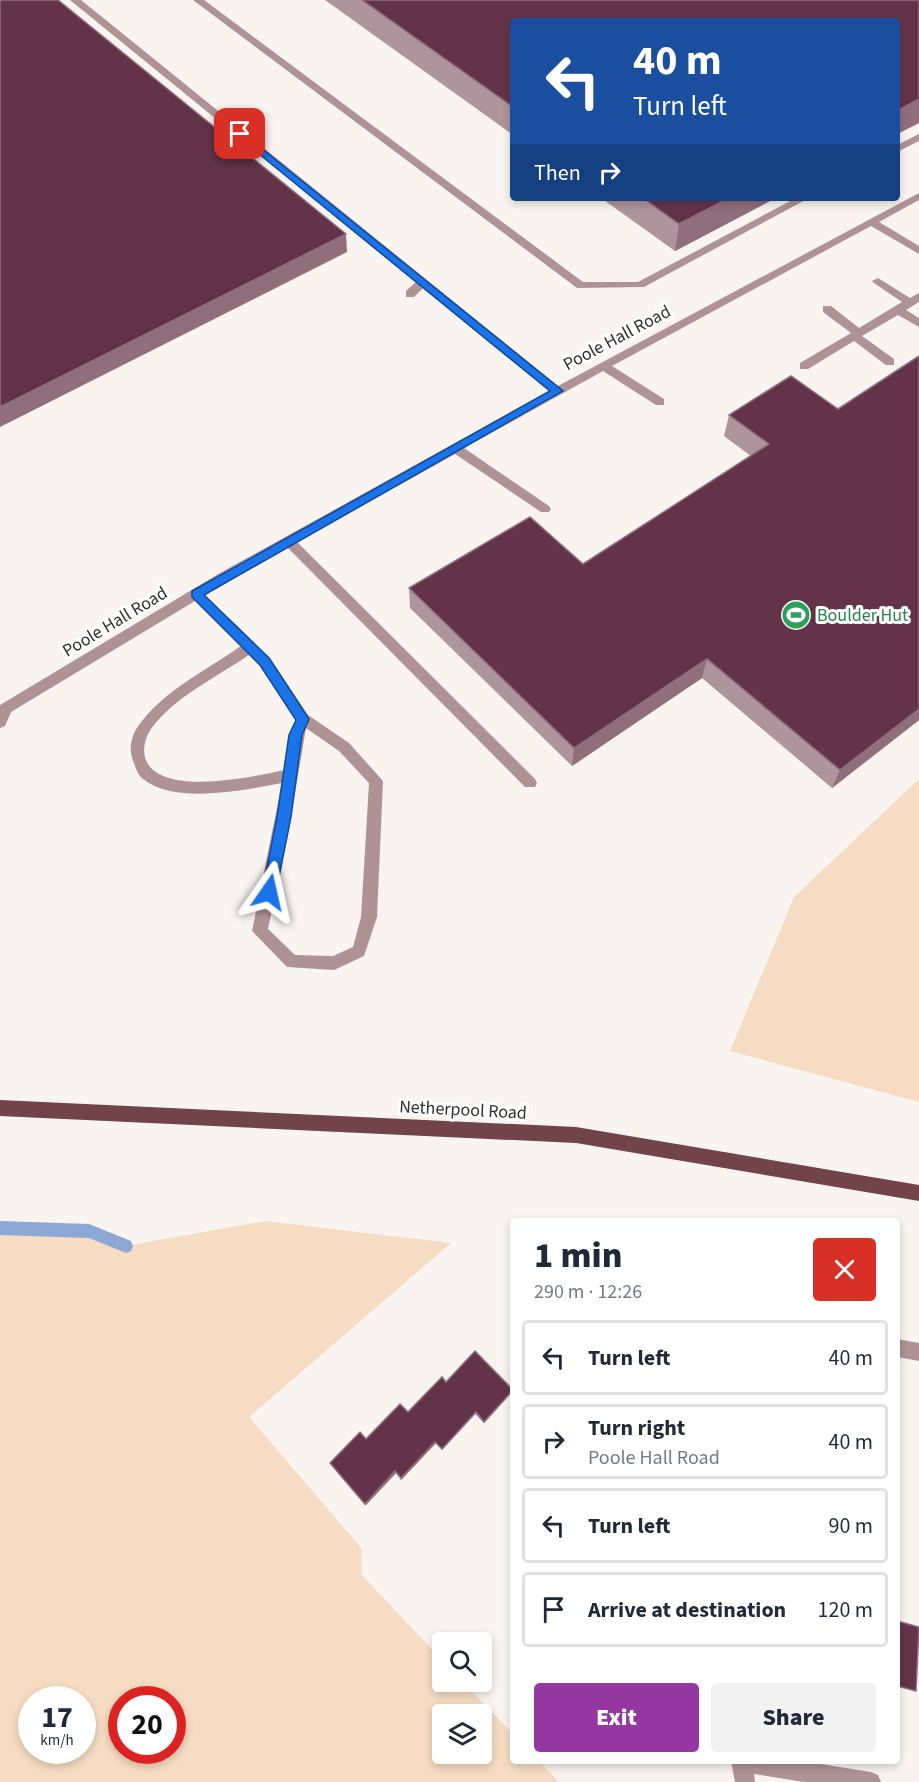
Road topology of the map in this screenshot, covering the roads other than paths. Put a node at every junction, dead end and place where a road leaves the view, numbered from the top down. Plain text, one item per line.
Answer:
1 (75, 0) edge
2 (198, 0) edge
3 (919, 137) edge
4 (900, 147) edge
5 (919, 196) edge
6 (798, 201) edge
7 (872, 222) junction
8 (919, 251) edge
9 (878, 280) dead end
10 (423, 282) junction
11 (410, 294) dead end
12 (914, 300) edge
13 (827, 309) dead end
14 (898, 310) junction
15 (919, 323) edge
16 (856, 335) junction
17 (890, 363) dead end
18 (603, 366) junction
19 (804, 366) dead end
20 (557, 391) junction
21 (660, 402) dead end
22 (455, 448) junction
23 (545, 509) dead end
24 (288, 541) junction
25 (196, 594) junction
26 (250, 647) junction
27 (303, 719) junction
28 (0, 722) edge
29 (290, 775) junction
30 (530, 783) dead end
31 (0, 1108) edge
32 (919, 1193) edge
33 (900, 1349) edge
34 (919, 1352) edge
35 (741, 1764) edge
36 (754, 1764) edge
37 (745, 1782) edge
38 (871, 1782) edge

1 - 10 street
2 - 6 street
3 - 4 street
5 - 7 street, Poole Hall Road
7 - 8 street
7 - 18 street, Poole Hall Road
9 - 12 street
10 - 11 street
10 - 20 street
12 - 14 street
13 - 16 street
14 - 15 street
14 - 16 street
16 - 17 street
16 - 19 street
18 - 20 street, Poole Hall Road
18 - 21 street
20 - 22 street, Poole Hall Road
22 - 23 street
22 - 24 street, Poole Hall Road
24 - 25 street, Poole Hall Road
24 - 30 street
25 - 26 street
25 - 28 street, Poole Hall Road
26 - 27 street
26 - 29 street
27 - 29 street
27 - 29 street
31 - 32 main road, Netherpool Road
33 - 34 street
35 - 37 street
36 - 38 street

